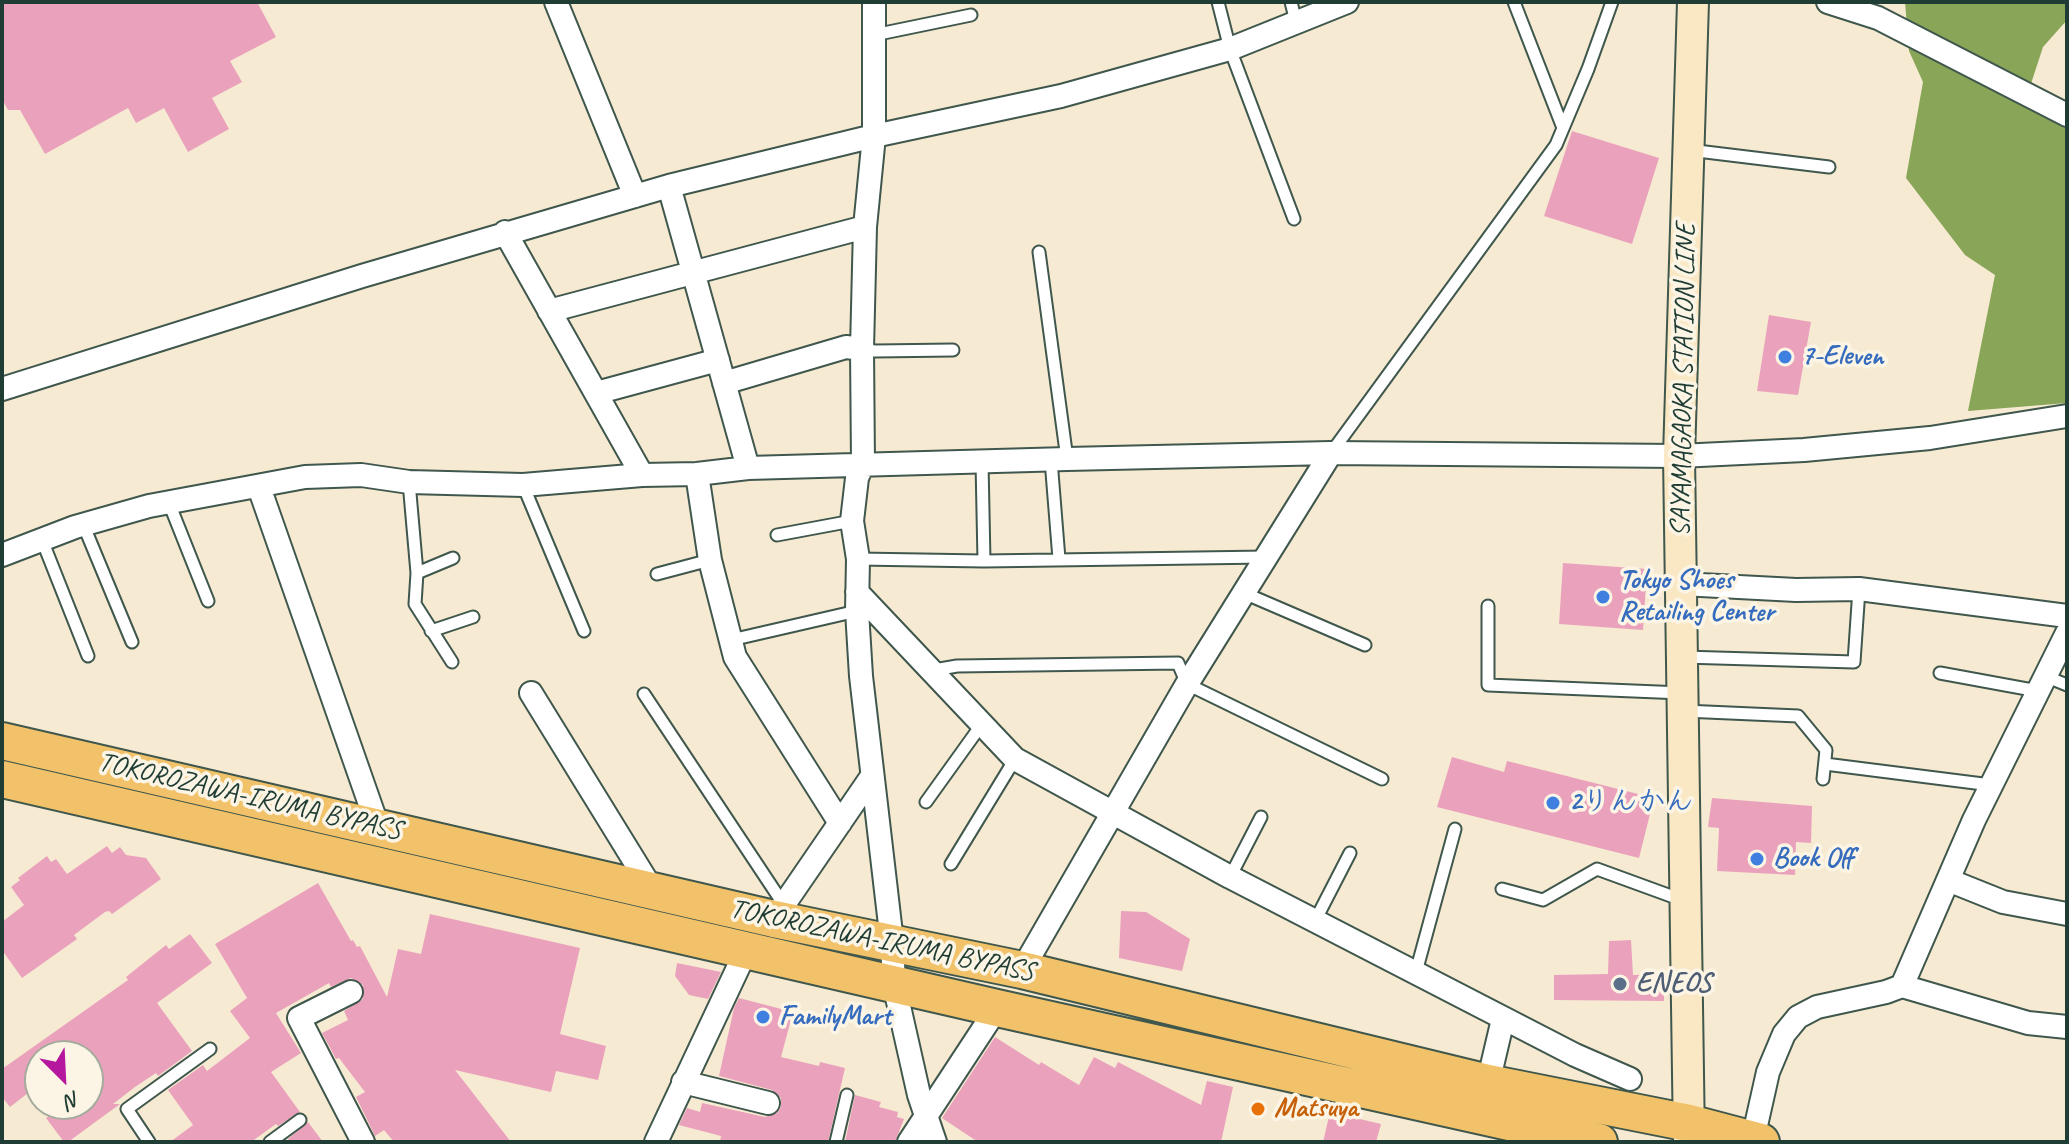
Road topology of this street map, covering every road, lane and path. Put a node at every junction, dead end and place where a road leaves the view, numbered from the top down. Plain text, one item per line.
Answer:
1 (556, 2) edge
2 (874, 2) edge
3 (1218, 2) edge
4 (1347, 2) edge
5 (1514, 2) edge
6 (1612, 2) edge
7 (1693, 2) edge
8 (1828, 2) edge
9 (1294, 12) edge
10 (971, 15) dead end
11 (874, 35) junction
12 (1230, 49) junction
13 (2067, 115) edge
14 (1563, 128) junction
15 (874, 136) junction
16 (1688, 150) junction
17 (1829, 167) dead end
18 (669, 186) junction
19 (635, 196) junction
20 (1294, 219) dead end
21 (865, 227) junction
22 (505, 232) junction
23 (1039, 252) dead end
24 (694, 274) junction
25 (549, 311) junction
26 (862, 349) junction
27 (953, 350) dead end
28 (718, 360) junction
29 (724, 383) junction
30 (2, 389) edge
31 (596, 393) junction
32 (2067, 416) edge
33 (1331, 453) junction
34 (1679, 456) junction
35 (1059, 460) junction
36 (982, 462) junction
37 (863, 464) junction
38 (748, 468) junction
39 (697, 474) junction
40 (642, 475) junction
41 (409, 482) junction
42 (523, 485) junction
43 (259, 487) junction
44 (169, 503) junction
45 (852, 521) junction
46 (83, 524) junction
47 (777, 535) dead end
48 (42, 540) junction
49 (2, 555) edge
50 (1267, 557) junction
51 (453, 558) dead end
52 (858, 559) junction
53 (1059, 559) junction
54 (710, 560) junction
55 (984, 561) junction
56 (417, 573) junction
57 (657, 574) dead end
58 (1681, 584) junction
59 (1859, 589) junction
60 (1244, 593) junction
61 (208, 601) dead end
62 (857, 601) junction
63 (1488, 606) dead end
64 (2067, 616) edge
65 (473, 617) dead end
66 (431, 631) junction
67 (584, 631) dead end
68 (2067, 633) edge
69 (731, 640) junction
70 (132, 642) dead end
71 (1365, 645) dead end
72 (88, 656) dead end
73 (1682, 657) junction
74 (452, 662) dead end
75 (934, 670) junction
76 (1940, 673) dead end
77 (1187, 684) junction
78 (2041, 684) junction
79 (2067, 685) edge
80 (531, 693) dead end
81 (644, 694) dead end
82 (1683, 702) junction
83 (982, 724) junction
84 (2, 741) edge
85 (1015, 759) junction
86 (1825, 764) junction
87 (872, 776) junction
88 (2, 779) edge
89 (1382, 779) dead end
90 (1823, 779) dead end
91 (1991, 785) junction
92 (926, 802) dead end
93 (1112, 813) junction
94 (1261, 817) dead end
95 (840, 823) junction
96 (378, 827) junction
97 (1455, 829) dead end
98 (1350, 853) dead end
99 (951, 864) dead end
100 (1230, 877) junction
101 (1948, 880) junction
102 (1502, 889) dead end
103 (653, 891) junction
104 (1686, 901) junction
105 (779, 912) junction
106 (2067, 914) edge
107 (1316, 919) junction
108 (892, 942) junction
109 (746, 951) junction
110 (1022, 970) junction
111 (1416, 972) junction
112 (894, 984) junction
113 (1902, 986) junction
114 (351, 992) dead end
115 (997, 1008) junction
116 (1503, 1019) junction
117 (2067, 1027) edge
118 (210, 1049) dead end
119 (1630, 1079) dead end
120 (683, 1082) junction
121 (1488, 1083) junction
122 (847, 1095) dead end
123 (768, 1103) dead end
124 (927, 1116) junction
125 (300, 1120) dead end
126 (1759, 1131) edge
127 (1689, 1132) edge
128 (149, 1142) edge
129 (270, 1142) edge
130 (363, 1142) edge
131 (656, 1142) edge
132 (836, 1142) edge
133 (909, 1142) edge
134 (935, 1142) edge
135 (1599, 1142) edge

1 - 19 street
2 - 11 street
3 - 12 lane
4 - 9 street
5 - 14 lane
6 - 14 lane
7 - 16 main road, SAYAMAGAOKA STATION LINE
8 - 13 street
9 - 12 street
10 - 11 lane
11 - 15 street
12 - 15 street
12 - 20 lane
14 - 33 lane
15 - 18 street
15 - 21 street
16 - 17 lane
16 - 34 main road, SAYAMAGAOKA STATION LINE
18 - 19 street
18 - 24 street
19 - 22 street
21 - 24 street
21 - 26 street
22 - 25 street
22 - 30 street
23 - 35 lane
24 - 25 street
24 - 28 street
25 - 31 street
26 - 27 lane
26 - 29 street
26 - 37 street
28 - 29 street
28 - 31 street
29 - 38 street
31 - 40 street
32 - 34 street
33 - 34 street
33 - 35 street
33 - 50 street
34 - 58 main road, SAYAMAGAOKA STATION LINE
35 - 36 street
35 - 53 lane
36 - 37 street
36 - 55 lane
37 - 38 street
37 - 45 street
38 - 39 street
39 - 40 street
39 - 54 street
40 - 42 street
41 - 42 street
41 - 43 street
41 - 56 lane
42 - 67 lane
43 - 44 street
43 - 96 street
44 - 46 street
44 - 61 lane
45 - 47 lane
45 - 52 street
46 - 48 street
46 - 70 lane
48 - 49 street
48 - 72 lane
50 - 53 lane
50 - 60 street
51 - 56 lane
52 - 55 lane
52 - 62 street
53 - 55 lane
54 - 57 lane
54 - 69 street
56 - 66 lane
58 - 59 street
58 - 73 main road, SAYAMAGAOKA STATION LINE
59 - 64 street
59 - 73 lane
60 - 71 lane
60 - 77 street
62 - 69 lane
62 - 75 street
62 - 87 street
63 - 82 lane
65 - 66 lane
66 - 74 lane
68 - 78 street
69 - 95 street
73 - 82 main road, SAYAMAGAOKA STATION LINE
75 - 77 lane
75 - 83 street
76 - 78 lane
77 - 89 lane
77 - 93 street
78 - 79 lane
78 - 91 street
80 - 103 street
81 - 105 lane
82 - 86 lane
82 - 104 main road, SAYAMAGAOKA STATION LINE
83 - 85 street
83 - 92 lane
84 - 96 highway, TOKOROZAWA-IRUMA BYPASS
85 - 93 street
85 - 99 lane
86 - 90 lane
86 - 91 lane
87 - 95 street
87 - 108 street
88 - 109 highway, TOKOROZAWA-IRUMA BYPASS
91 - 101 street
93 - 100 street
93 - 110 street
94 - 100 lane
95 - 105 street
96 - 103 highway, TOKOROZAWA-IRUMA BYPASS
97 - 111 lane
98 - 107 lane
100 - 107 street
101 - 106 street
101 - 113 street
102 - 104 lane
103 - 105 highway, TOKOROZAWA-IRUMA BYPASS
104 - 127 main road, SAYAMAGAOKA STATION LINE
105 - 108 highway, TOKOROZAWA-IRUMA BYPASS
107 - 111 street
108 - 110 highway, TOKOROZAWA-IRUMA BYPASS
108 - 112 street
109 - 112 highway, TOKOROZAWA-IRUMA BYPASS
109 - 120 street
110 - 121 highway, TOKOROZAWA-IRUMA BYPASS
111 - 116 street
112 - 115 highway, TOKOROZAWA-IRUMA BYPASS
112 - 124 street
113 - 117 street
113 - 126 street
114 - 130 street
115 - 124 street
115 - 135 highway, TOKOROZAWA-IRUMA BYPASS
116 - 119 street
116 - 121 street
118 - 128 lane
120 - 123 street
120 - 131 street
121 - 127 highway, TOKOROZAWA-IRUMA BYPASS
122 - 132 lane
124 - 133 street
124 - 134 street
125 - 129 lane
126 - 127 highway, TOKOROZAWA-IRUMA BYPASS

